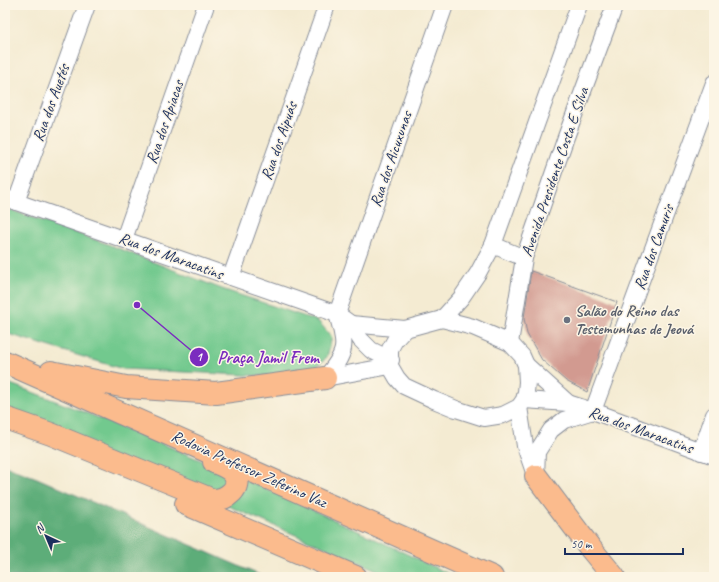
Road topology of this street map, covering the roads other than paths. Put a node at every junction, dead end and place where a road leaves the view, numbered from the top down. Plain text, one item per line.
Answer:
1 (87, 5) edge
2 (206, 5) edge
3 (327, 5) edge
4 (445, 5) edge
5 (579, 5) edge
6 (615, 5) edge
7 (714, 83) edge
8 (10, 200) edge
9 (124, 239) junction
10 (493, 245) junction
11 (524, 258) junction
12 (231, 277) junction
13 (338, 314) junction
14 (442, 319) junction
15 (351, 324) junction
16 (405, 329) junction
17 (510, 343) junction
18 (390, 363) junction
19 (526, 365) junction
20 (7, 366) edge
21 (325, 378) junction
22 (522, 403) junction
23 (568, 403) junction
24 (593, 411) junction
25 (714, 415) edge
26 (5, 418) edge
27 (5, 426) edge
28 (707, 454) edge
29 (536, 476) junction
30 (356, 577) edge
31 (492, 577) edge
32 (614, 577) edge

1 - 8 street, Rua dos Auetés
2 - 9 street, Rua dos Apiacas
3 - 12 street, Rua dos Aipuás
4 - 13 street, Rua dos Aicuxunas
5 - 10 street, Avenida Presidente Costa E Silva
6 - 11 street, Avenida Presidente Costa E Silva
7 - 24 street, Rua dos Camuris
8 - 9 street, Rua dos Maracatins
9 - 12 street, Rua dos Maracatins
10 - 11 street
10 - 14 street, Avenida Presidente Costa E Silva
11 - 17 street, Avenida Presidente Costa E Silva
12 - 13 street, Rua dos Maracatins
13 - 15 street, Rua dos Maracatins
13 - 21 street
14 - 16 street
14 - 17 street
15 - 16 street
15 - 18 street, Rua dos Maracatins
16 - 18 street
17 - 19 street
18 - 21 street
18 - 22 street
19 - 22 street
19 - 23 street, Rua dos Maracatins
20 - 21 highway
20 - 26 highway
20 - 31 highway, Rodovia Professor Zeferino Vaz
22 - 23 street, Rua dos Maracatins
22 - 29 street
23 - 24 street, Rua dos Maracatins
24 - 28 street, Rua dos Maracatins
24 - 29 street
25 - 28 street
27 - 30 highway
29 - 32 highway

